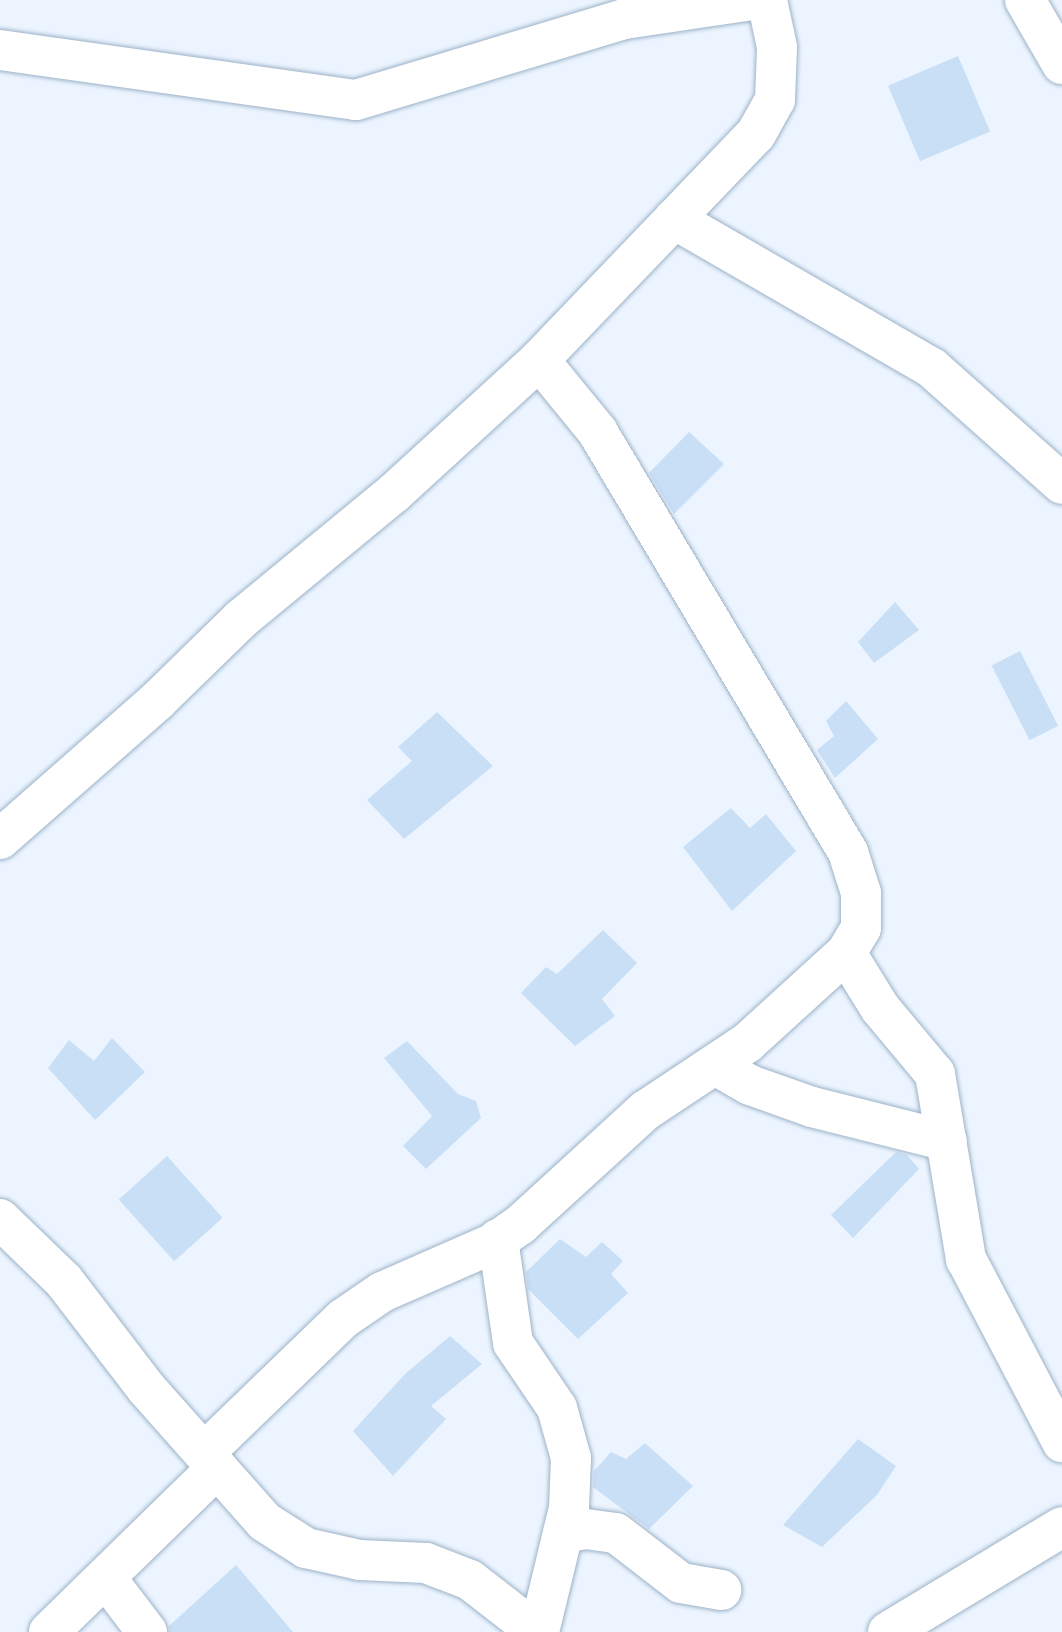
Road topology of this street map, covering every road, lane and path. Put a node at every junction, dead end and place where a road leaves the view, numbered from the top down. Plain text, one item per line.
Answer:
1 (752, 0) edge
2 (767, 0) edge
3 (1025, 0) edge
4 (0, 50) edge
5 (1062, 64) edge
6 (674, 219) junction
7 (539, 360) junction
8 (1062, 484) edge
9 (0, 839) edge
10 (846, 953) junction
11 (715, 1065) junction
12 (947, 1141) junction
13 (0, 1219) edge
14 (498, 1239) junction
15 (1062, 1442) edge
16 (210, 1461) junction
17 (1062, 1527) edge
18 (563, 1533) junction
19 (106, 1578) junction
20 (721, 1590) dead end
21 (49, 1632) edge
22 (147, 1632) edge
23 (538, 1632) edge
24 (888, 1632) edge

1 - 4 street
2 - 6 street
3 - 5 street
6 - 7 street
6 - 8 street
7 - 9 street
7 - 10 street
10 - 11 street
10 - 12 street
11 - 12 street
11 - 14 street
12 - 15 street
13 - 16 street
14 - 16 street
14 - 18 street
16 - 19 street
16 - 23 street
17 - 24 street
18 - 20 street
18 - 23 street
19 - 21 street
19 - 22 street

